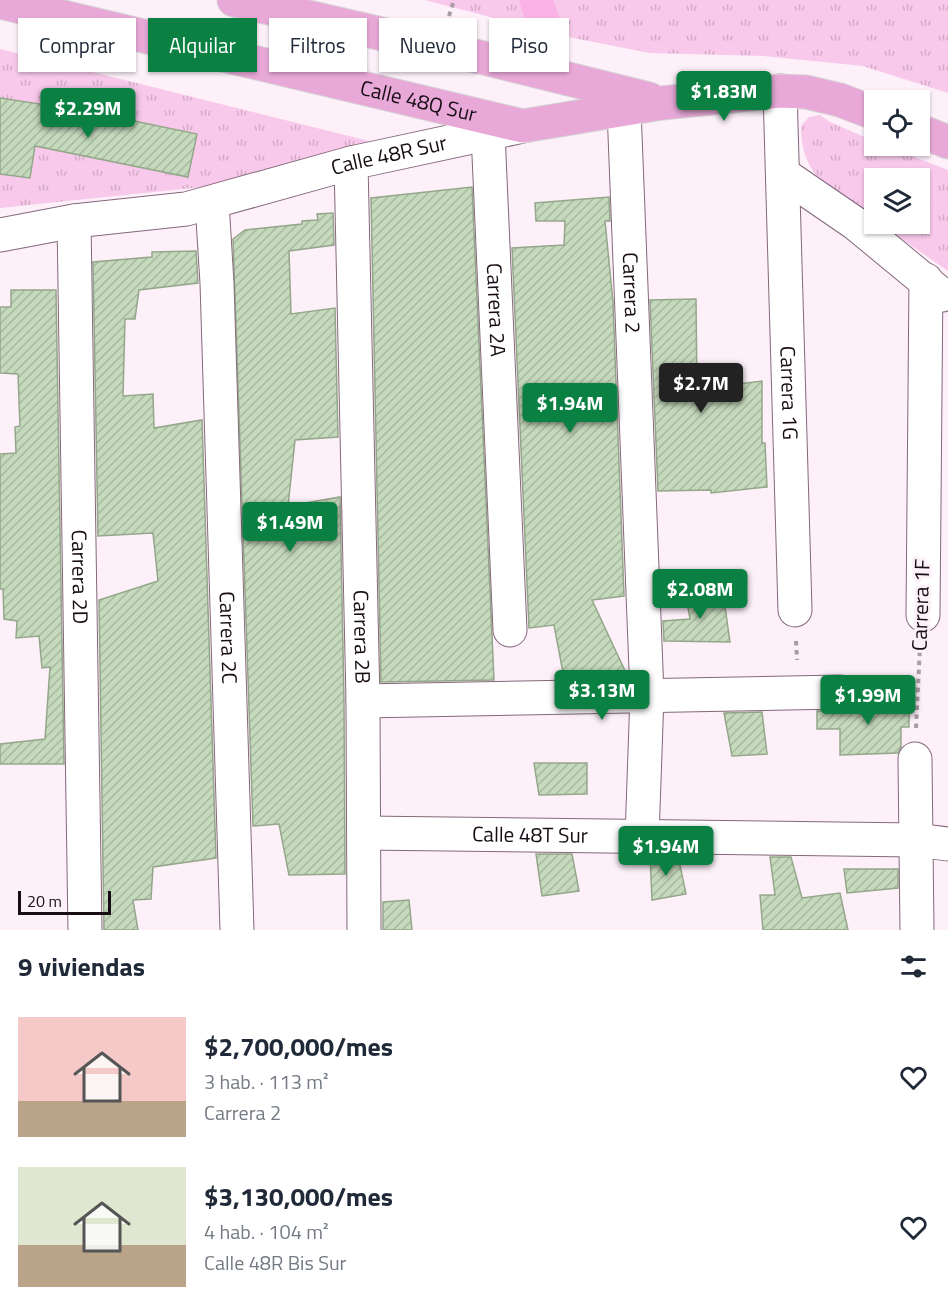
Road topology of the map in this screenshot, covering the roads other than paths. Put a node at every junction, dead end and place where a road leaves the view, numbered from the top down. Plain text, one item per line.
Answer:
1 (234, 0) edge
2 (0, 2) edge
3 (780, 91) junction
4 (663, 103) junction
5 (624, 109) junction
6 (864, 109) edge
7 (523, 126) junction
8 (488, 133) junction
9 (930, 135) edge
10 (948, 142) edge
11 (351, 163) junction
12 (783, 174) junction
13 (212, 202) junction
14 (74, 221) junction
15 (0, 235) edge
16 (937, 290) edge
17 (795, 610) road end
18 (923, 615) road end
19 (510, 630) dead end
20 (840, 692) road end
21 (647, 695) junction
22 (363, 701) junction
23 (915, 759) road end
24 (364, 833) junction
25 (642, 838) junction
26 (915, 840) junction
27 (948, 844) edge
28 (85, 930) edge
29 (237, 930) edge
30 (364, 930) edge
31 (917, 930) edge

1 - 4 main road
2 - 7 main road, Calle 48Q Sur
3 - 4 main road, Calle 48R Sur
3 - 6 main road, Calle 48R Sur
3 - 12 street, Carrera 1G
4 - 5 main road, Calle 48R Sur
5 - 7 main road, Calle 48R Sur
5 - 21 street, Carrera 2
7 - 8 street, Calle 48R Sur
8 - 11 street, Calle 48R Sur
8 - 19 street, Carrera 2A
9 - 10 main road
11 - 13 street, Calle 48R Sur
11 - 22 street, Carrera 2B
12 - 16 street
12 - 17 street, Carrera 1G
13 - 14 street, Calle 48R Sur
13 - 29 street, Carrera 2C
14 - 15 street, Calle 48R Sur
14 - 28 street, Carrera 2D
16 - 18 street, Carrera 1F
20 - 21 street
21 - 22 street
21 - 25 street, Carrera 2
22 - 24 street, Carrera 2B
23 - 26 street
24 - 25 street, Calle 48T Sur
24 - 30 street, Carrera 2B
25 - 26 street, Calle 48T Sur
26 - 27 street, Calle 48T Sur
26 - 31 street

